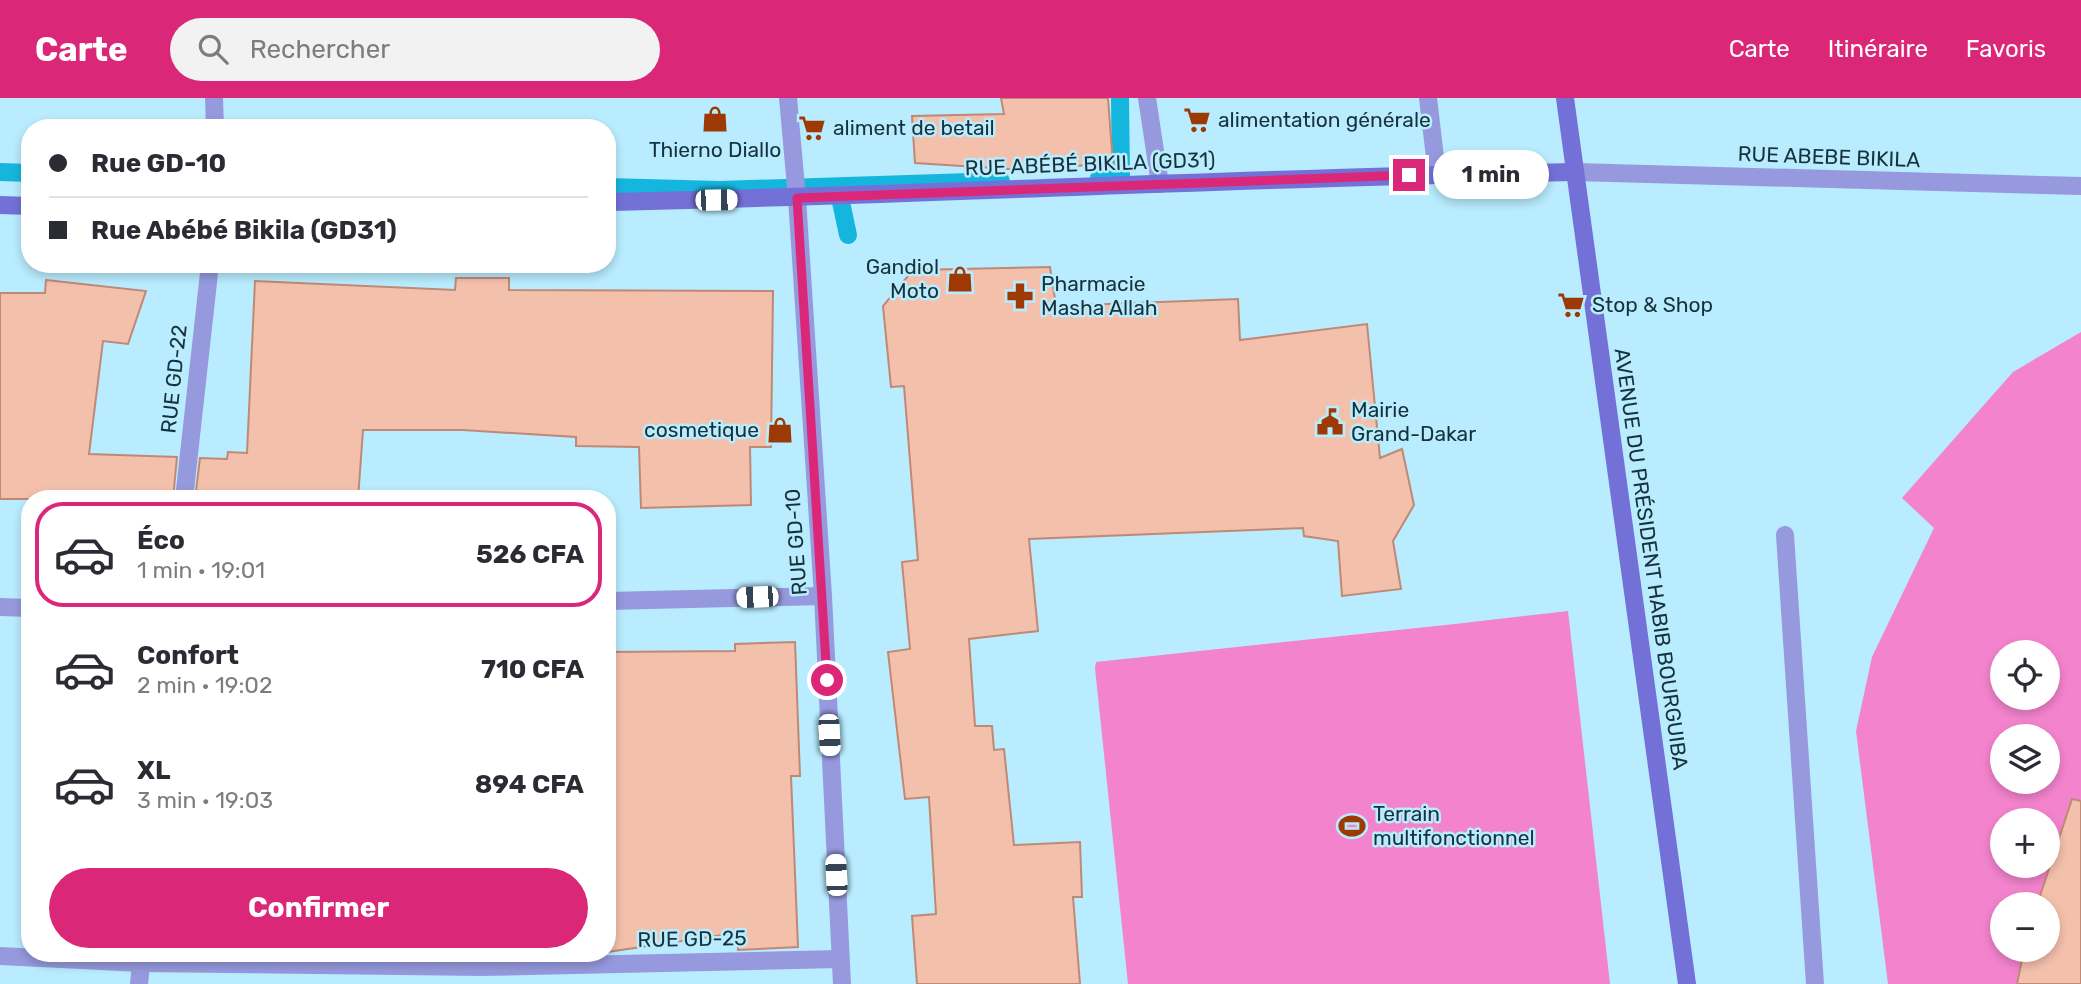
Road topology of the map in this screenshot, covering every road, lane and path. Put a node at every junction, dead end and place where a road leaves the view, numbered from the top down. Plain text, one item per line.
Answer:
1 (214, 98) edge
2 (788, 98) edge
3 (1147, 98) edge
4 (1428, 98) edge
5 (1565, 98) edge
6 (215, 119) edge
7 (1575, 172) junction
8 (1437, 174) junction
9 (1160, 184) junction
10 (2081, 186) edge
11 (797, 198) junction
12 (616, 202) edge
13 (0, 205) edge
14 (21, 206) edge
15 (209, 273) edge
16 (185, 490) edge
17 (1785, 535) dead end
18 (822, 596) junction
19 (616, 601) edge
20 (0, 607) edge
21 (21, 608) edge
22 (0, 956) edge
23 (21, 956) edge
24 (840, 959) junction
25 (142, 962) edge
26 (293, 962) edge
27 (139, 984) edge
28 (842, 984) edge
29 (1687, 984) edge
30 (1815, 984) edge

1 - 6 street
2 - 11 street, RUE GD-10
3 - 9 street
4 - 8 street
5 - 7 main road, AVENUE DU PRÉSIDENT HABIB BOURGUIBA
7 - 8 main road, RUE ABÉBÉ BIKILA (GD31)
7 - 10 street, RUE ABEBE BIKILA
7 - 29 main road, AVENUE DU PRÉSIDENT HABIB BOURGUIBA
8 - 9 main road, RUE ABÉBÉ BIKILA (GD31)
9 - 11 main road, RUE ABÉBÉ BIKILA (GD31)
11 - 12 main road, RUE ABÉBÉ BIKILA (GD31)
11 - 18 street, RUE GD-10
13 - 14 main road
15 - 16 street, RUE GD-22
17 - 30 street
18 - 19 street
18 - 24 street, RUE GD-10
20 - 21 street
22 - 23 street, RUE GD-25
24 - 26 street, RUE GD-25
24 - 28 street, RUE GD-10
25 - 27 street

